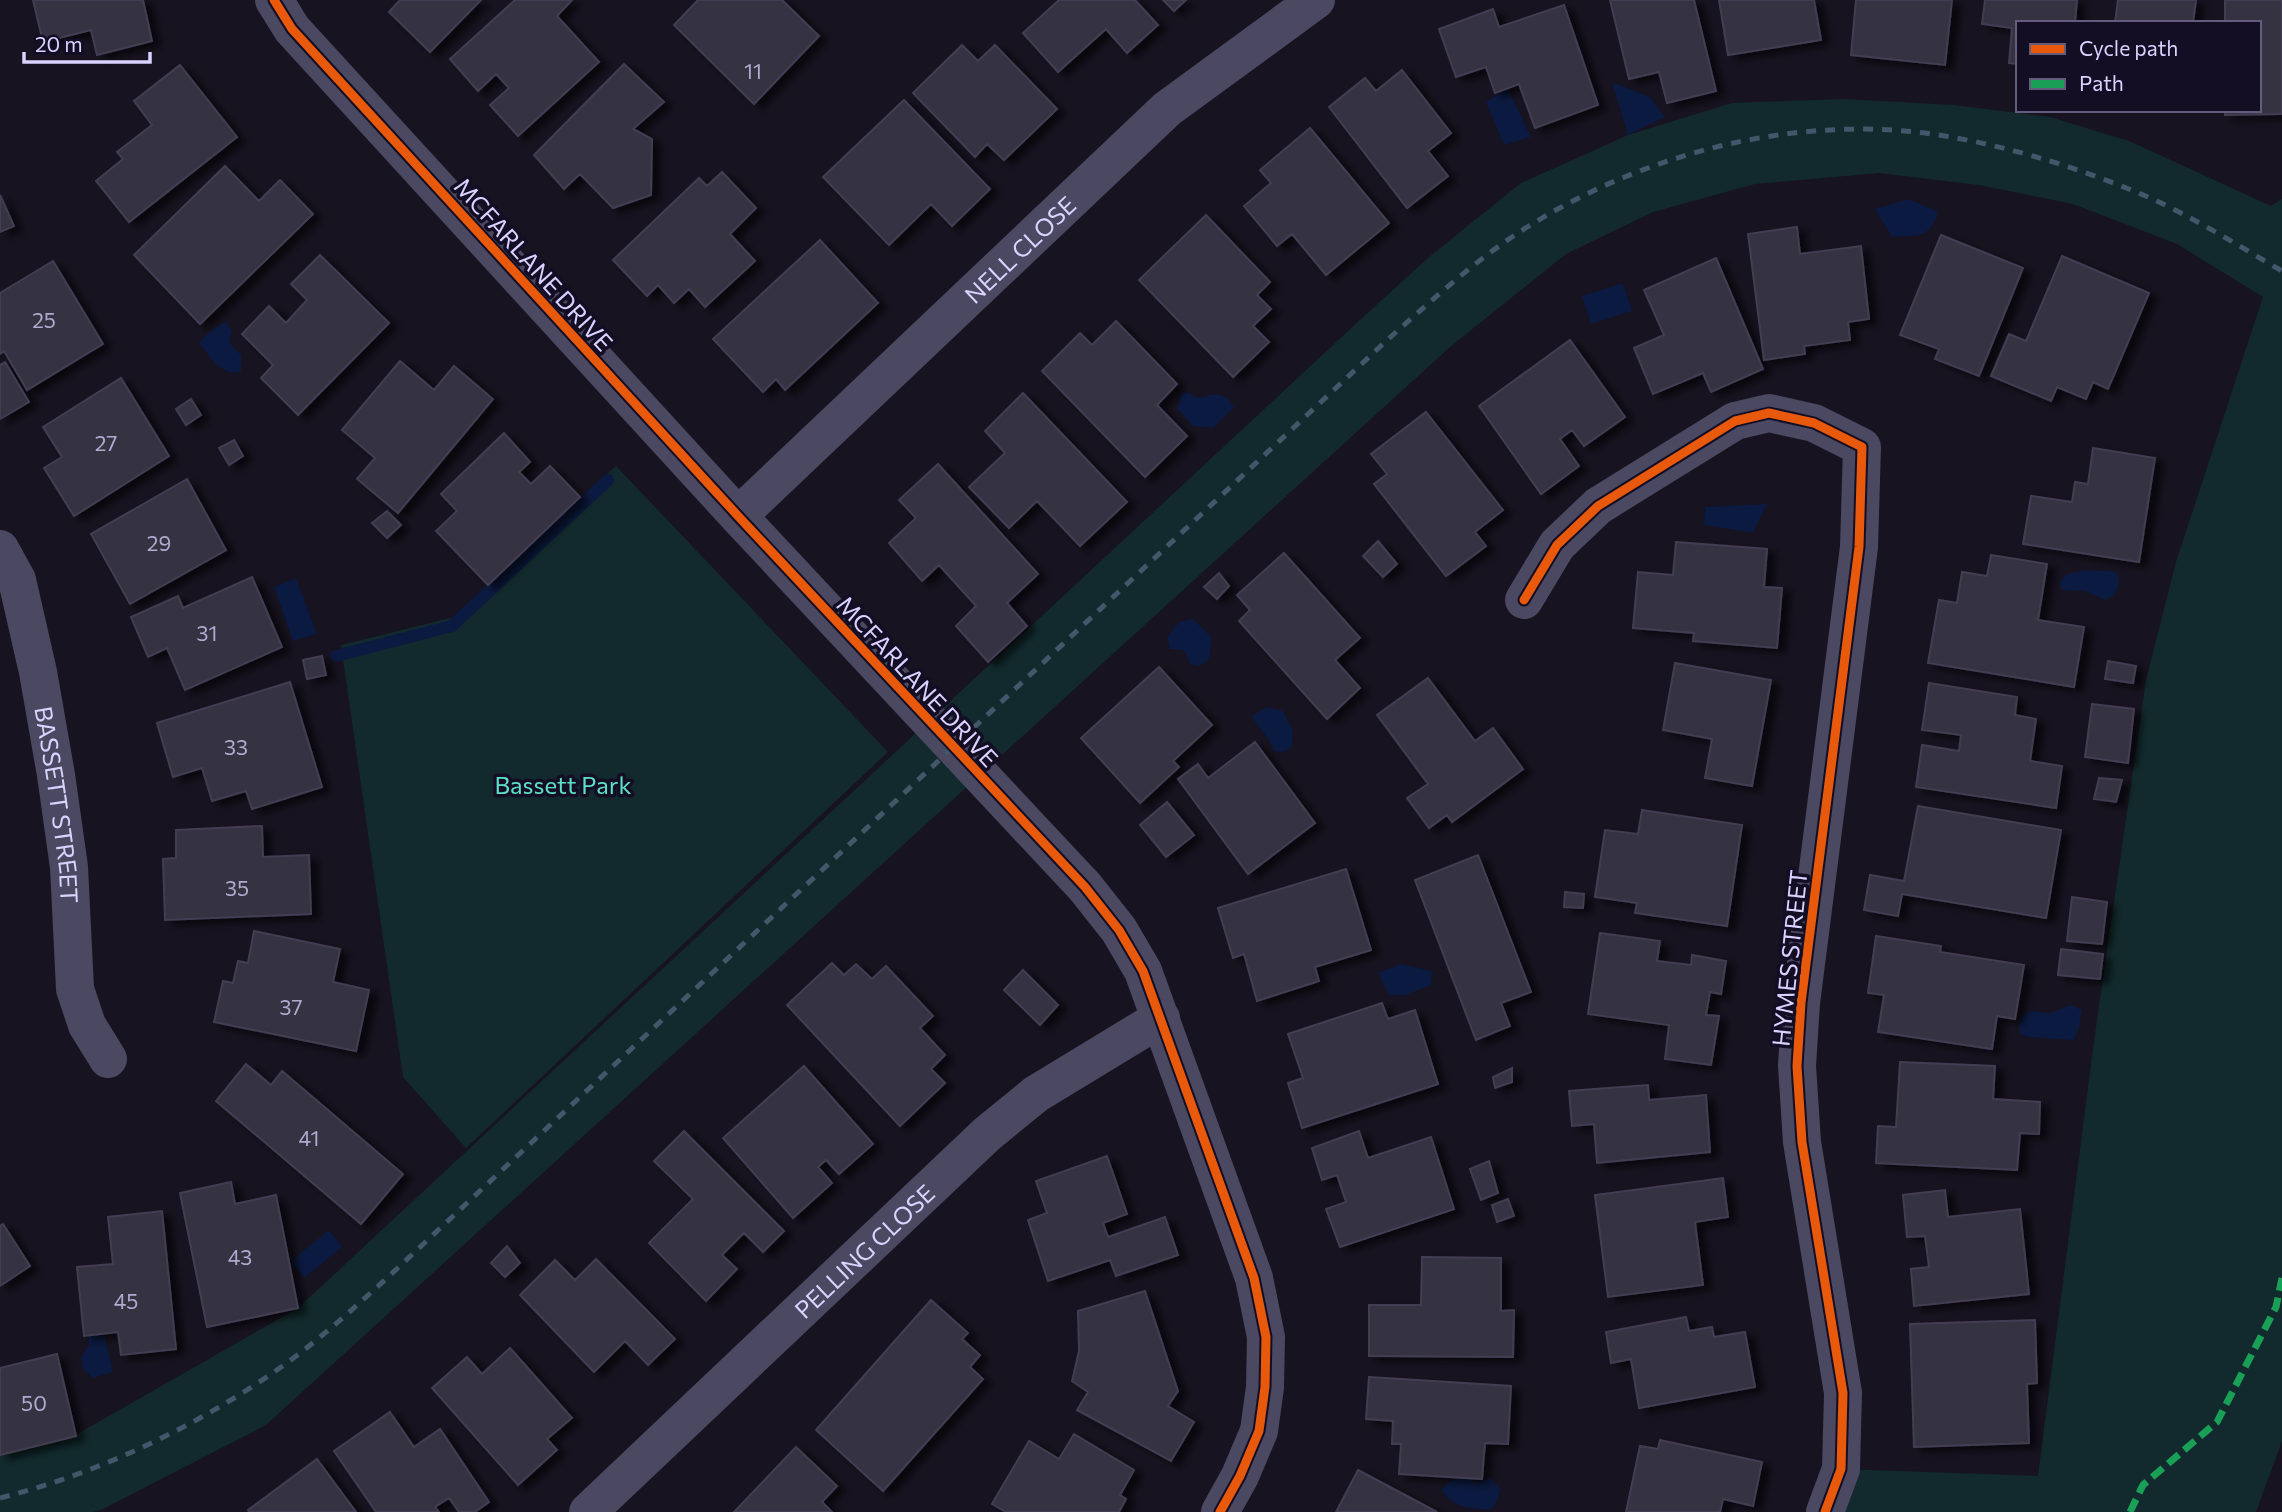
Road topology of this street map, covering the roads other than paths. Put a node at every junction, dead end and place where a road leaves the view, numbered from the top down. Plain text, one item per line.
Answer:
1 (274, 0) edge
2 (1316, 0) edge
3 (738, 516) junction
4 (0, 549) edge
5 (1524, 600) dead end
6 (1161, 1018) junction
7 (108, 1059) dead end
8 (588, 1512) edge
9 (1220, 1512) edge
10 (1825, 1512) edge

1 - 3 street, MCFARLANE DRIVE
2 - 3 street, NELL CLOSE
3 - 6 street, MCFARLANE DRIVE
4 - 7 street, BASSETT STREET
5 - 10 street, HYMES STREET
6 - 8 street, PELLING CLOSE
6 - 9 street, MCFARLANE DRIVE

